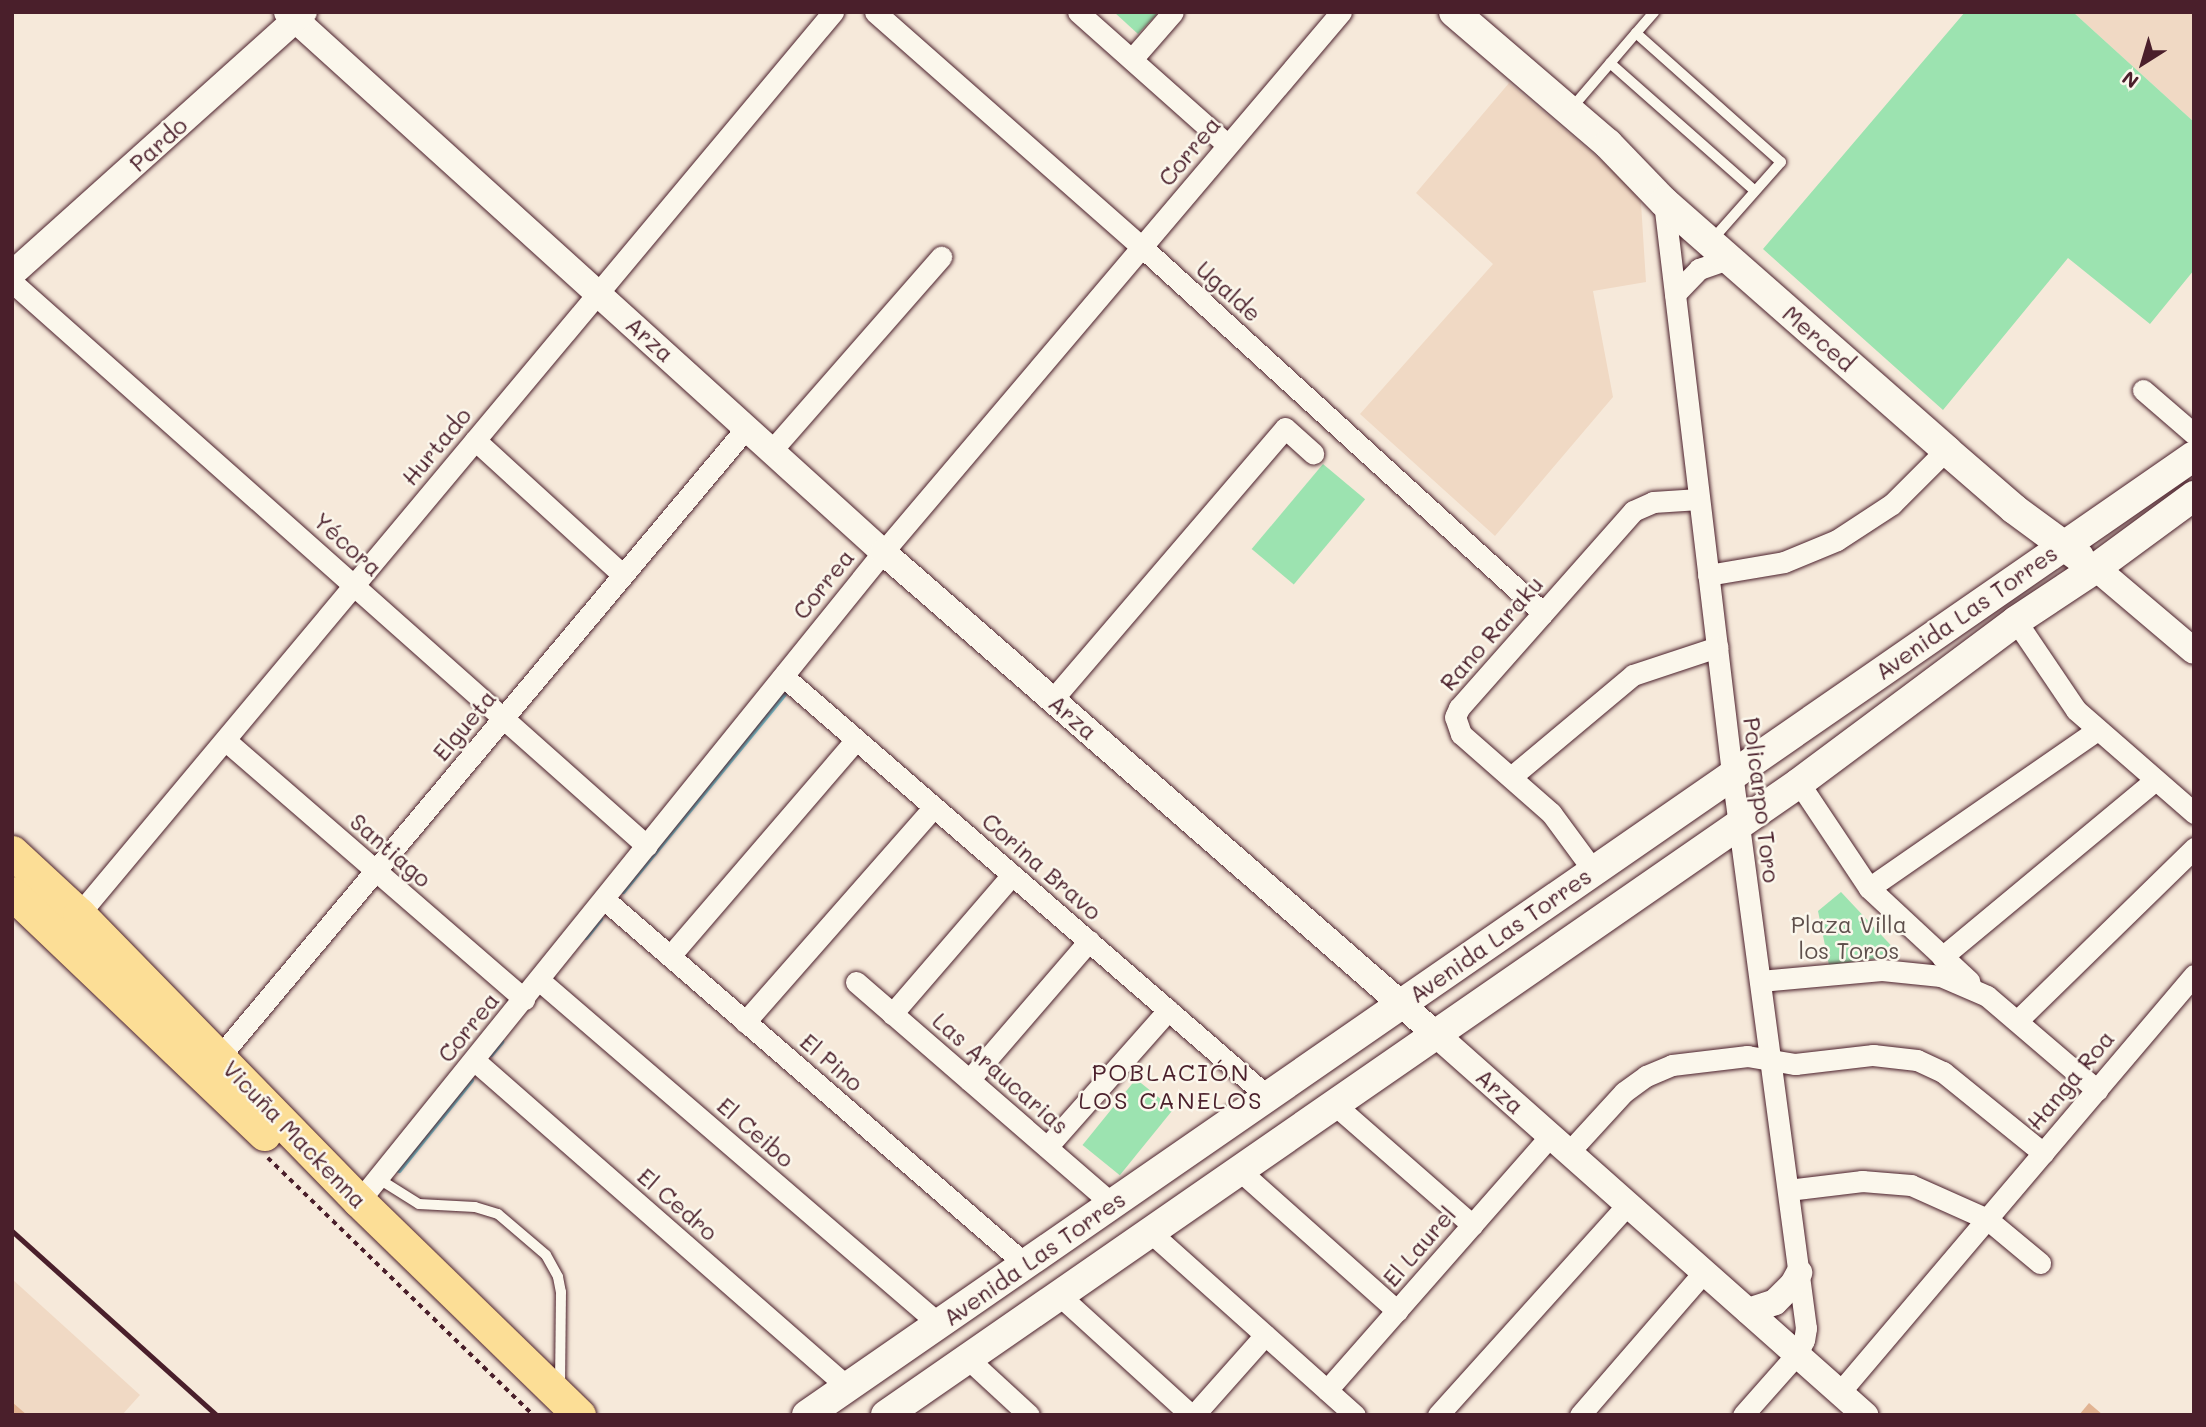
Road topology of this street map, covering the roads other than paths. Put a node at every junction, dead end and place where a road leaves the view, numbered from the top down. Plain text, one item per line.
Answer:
1 (833, 12) edge
2 (875, 12) edge
3 (1078, 12) edge
4 (1173, 12) edge
5 (1342, 12) edge
6 (1454, 12) edge
7 (1654, 12) edge
8 (296, 15) edge
9 (1636, 33) junction
10 (1132, 59) junction
11 (1610, 63) junction
12 (1569, 111) junction
13 (1228, 145) junction
14 (1755, 191) junction
15 (1664, 202) junction
16 (1142, 247) junction
17 (1719, 251) junction
18 (941, 257) dead end
19 (12, 274) edge
20 (12, 282) edge
21 (599, 292) junction
22 (1675, 294) junction
23 (2143, 390) dead end
24 (747, 427) junction
25 (2194, 434) edge
26 (475, 440) junction
27 (772, 450) junction
28 (1946, 450) junction
29 (1313, 453) dead end
30 (2194, 456) edge
31 (2194, 496) edge
32 (1699, 499) junction
33 (2064, 545) junction
34 (883, 552) junction
35 (2096, 568) junction
36 (623, 575) junction
37 (1708, 575) junction
38 (355, 585) junction
39 (1543, 614) junction
40 (2016, 621) junction
41 (1717, 647) junction
42 (2194, 651) edge
43 (783, 676) junction
44 (1052, 700) junction
45 (503, 718) junction
46 (2098, 730) junction
47 (225, 740) junction
48 (856, 740) junction
49 (1732, 774) junction
50 (1511, 777) junction
51 (2155, 780) junction
52 (1799, 782) junction
53 (934, 807) junction
54 (2194, 813) edge
55 (1738, 824) junction
56 (647, 846) junction
57 (2194, 848) edge
58 (12, 852) edge
59 (1593, 870) junction
60 (376, 871) junction
61 (1012, 875) junction
62 (1869, 888) junction
63 (12, 894) edge
64 (604, 899) junction
65 (79, 914) junction
66 (1088, 941) junction
67 (670, 956) junction
68 (1942, 957) junction
69 (2194, 975) edge
70 (539, 980) junction
71 (1760, 981) junction
72 (856, 982) dead end
73 (1987, 996) junction
74 (524, 999) junction
75 (1401, 1004) junction
76 (1168, 1010) junction
77 (892, 1014) junction
78 (2017, 1021) junction
79 (746, 1022) junction
80 (1436, 1034) junction
81 (220, 1056) junction
82 (474, 1060) junction
83 (1770, 1060) junction
84 (969, 1080) junction
85 (2097, 1090) junction
86 (1267, 1096) junction
87 (1334, 1104) junction
88 (1560, 1144) junction
89 (1047, 1147) junction
90 (2043, 1153) junction
91 (1239, 1170) junction
92 (369, 1190) junction
93 (1788, 1190) junction
94 (1112, 1204) junction
95 (1628, 1204) junction
96 (1987, 1219) junction
97 (1472, 1225) junction
98 (1150, 1232) junction
99 (2040, 1263) dead end
100 (1025, 1264) junction
101 (1704, 1272) junction
102 (1799, 1273) junction
103 (1059, 1295) junction
104 (1397, 1311) junction
105 (1748, 1311) junction
106 (939, 1324) junction
107 (1265, 1335) junction
108 (1797, 1354) junction
109 (967, 1359) junction
110 (846, 1387) junction
111 (1840, 1392) junction
112 (1339, 1406) edge
113 (556, 1410) edge
114 (807, 1415) edge
115 (886, 1415) edge
116 (1029, 1415) edge
117 (1193, 1415) edge
118 (1438, 1415) edge
119 (1580, 1415) edge
120 (1742, 1415) edge
121 (1865, 1415) edge

1 - 21 street, Hurtado
2 - 16 street, Ugalde
3 - 10 street
4 - 10 street
5 - 13 street, Correa
6 - 12 main road, Merced
7 - 9 lane
8 - 19 street, Pardo
8 - 21 street, Arza
9 - 11 lane
9 - 14 lane
10 - 13 street
11 - 12 lane
11 - 14 lane
12 - 15 main road, Merced
13 - 16 street, Correa
14 - 17 lane
15 - 17 main road, Merced
15 - 22 street, Policarpo Toro
16 - 34 street, Correa
16 - 39 street, Ugalde
17 - 22 street
17 - 28 main road, Merced
18 - 27 street
20 - 38 street, Yécora
21 - 24 street, Arza
21 - 26 street, Hurtado
22 - 32 street, Policarpo Toro
23 - 25 street
24 - 27 street, Arza
24 - 36 street, Elgueta
26 - 36 street
26 - 38 street, Hurtado
27 - 34 street, Arza
28 - 33 main road, Merced
28 - 37 street
29 - 44 street
30 - 33 main road, Avenida Las Torres
31 - 35 main road, Avenida Las Torres
32 - 37 street, Policarpo Toro
32 - 39 street, Rano Raraku
33 - 35 main road, Merced
33 - 49 main road, Avenida Las Torres
34 - 43 street, Correa
34 - 44 street, Arza
35 - 40 main road, Avenida Las Torres
35 - 42 street, Merced
36 - 45 street, Elgueta
37 - 41 street, Policarpo Toro
38 - 45 street, Yécora
38 - 47 street, Hurtado
39 - 50 street, Rano Raraku
40 - 46 street
40 - 52 main road, Avenida Las Torres
41 - 49 street, Policarpo Toro
41 - 50 street
43 - 48 street, Corina Bravo
43 - 56 street, Correa
44 - 75 street, Arza
45 - 56 street, Yécora
45 - 60 street, Elgueta
46 - 51 street
46 - 62 street
47 - 60 street, Santiago
47 - 65 street, Hurtado
48 - 53 street, Corina Bravo
48 - 67 street
49 - 55 street, Policarpo Toro
49 - 59 main road, Avenida Las Torres
50 - 59 street, Rano Raraku
51 - 54 street
51 - 68 street
52 - 55 main road, Avenida Las Torres
52 - 62 street
53 - 61 street, Corina Bravo
53 - 79 street
55 - 71 street, Policarpo Toro
55 - 80 main road, Avenida Las Torres
56 - 64 street, Correa
57 - 78 street
58 - 65 main road, Vicuña Mackenna
59 - 75 main road, Avenida Las Torres
60 - 74 street, Santiago
60 - 81 street, Elgueta
61 - 66 street, Corina Bravo
61 - 77 street
62 - 68 street
63 - 113 main road, Vicuña Mackenna
64 - 67 street, El Pino
64 - 70 street, Correa
65 - 81 main road, Vicuña Mackenna
66 - 76 street, Corina Bravo
66 - 84 street
67 - 79 street, El Pino
68 - 73 street
69 - 85 street, Hanga Roa
70 - 74 street, Correa
70 - 106 street, El Ceibo
71 - 73 street
71 - 83 street, Policarpo Toro
72 - 77 street, Las Araucarias
73 - 78 street
74 - 82 street, Correa
75 - 80 street, Arza
75 - 86 main road, Avenida Las Torres
76 - 86 street, Corina Bravo
76 - 89 street
77 - 84 street, Las Araucarias
78 - 85 street
79 - 100 street, El Pino
80 - 87 main road, Avenida Las Torres
80 - 88 street, Arza
81 - 92 main road, Vicuña Mackenna
82 - 92 street, Correa
82 - 110 street, El Cedro
83 - 88 street, El Laurel
83 - 90 street, El Laurel
83 - 93 street, Policarpo Toro
84 - 89 street, Las Araucarias
85 - 90 street, Hanga Roa
86 - 94 main road, Avenida Las Torres
87 - 91 main road, Avenida Las Torres
87 - 97 street
88 - 95 street, Arza
88 - 97 street, El Laurel
89 - 94 street, Las Araucarias
90 - 96 street, Hanga Roa
91 - 98 main road, Avenida Las Torres
91 - 104 street
92 - 113 main road, Vicuña Mackenna
92 - 113 lane
93 - 96 street
93 - 102 street, Policarpo Toro
94 - 100 main road, Avenida Las Torres
95 - 101 street, Arza
95 - 118 street
96 - 99 street
96 - 111 street, Hanga Roa
97 - 104 street, El Laurel
98 - 103 main road, Avenida Las Torres
98 - 107 street
100 - 106 main road, Avenida Las Torres
101 - 105 street, Arza
101 - 119 street
102 - 105 street
102 - 108 street, Policarpo Toro
103 - 109 main road, Avenida Las Torres
103 - 117 street
104 - 112 street, El Laurel
105 - 108 street, Arza
106 - 110 main road, Avenida Las Torres
107 - 112 street
107 - 117 street
108 - 111 street, Arza
108 - 120 street, Policarpo Toro
109 - 115 main road, Avenida Las Torres
109 - 116 street
110 - 114 main road, Avenida Las Torres
111 - 121 street, Arza

